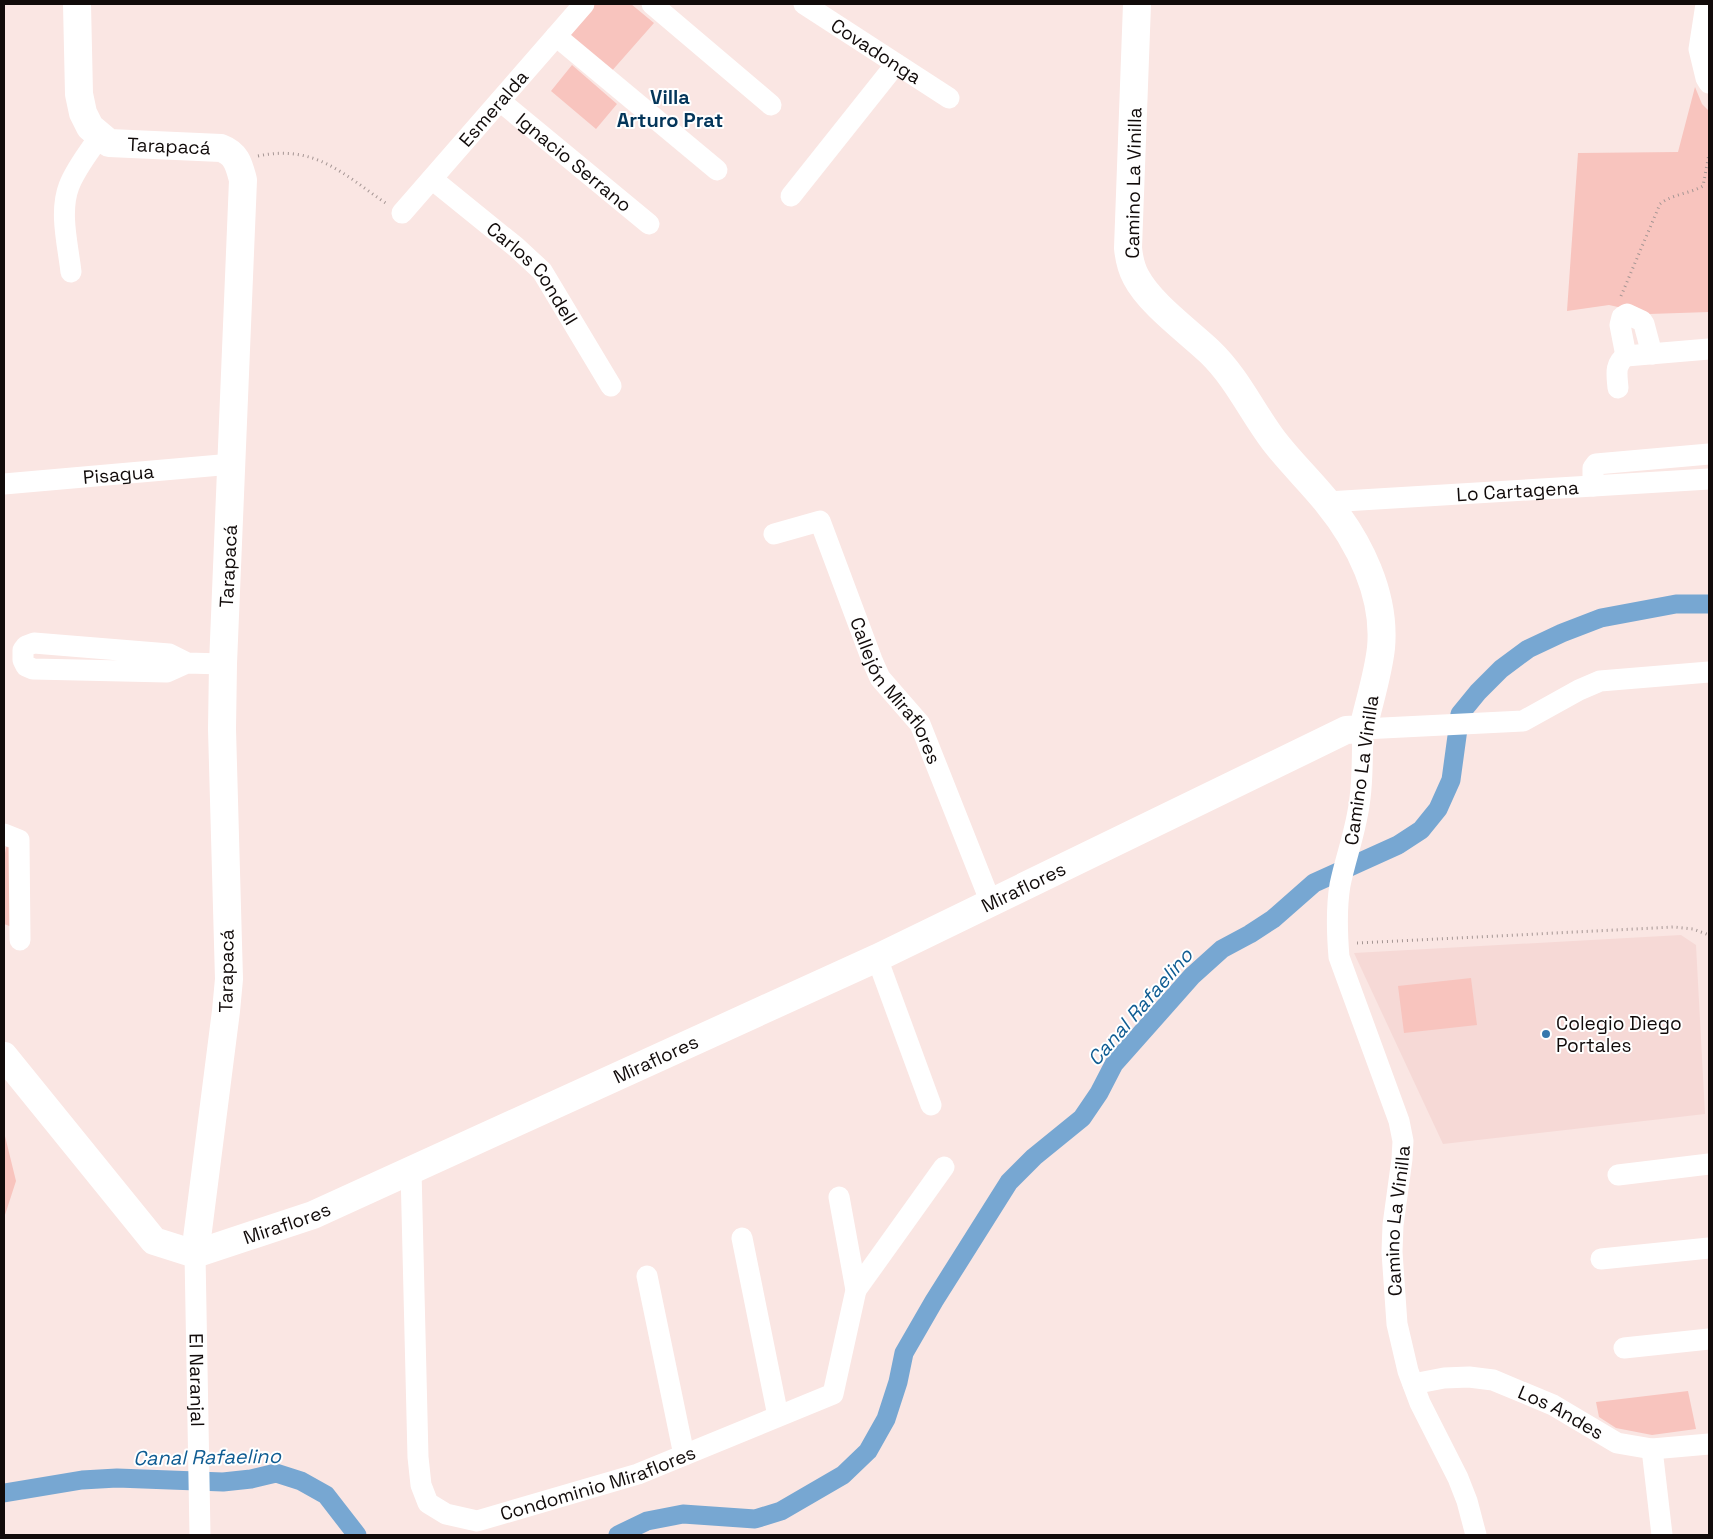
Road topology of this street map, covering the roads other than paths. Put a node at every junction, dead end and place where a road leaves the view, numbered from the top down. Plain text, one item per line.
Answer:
1 (77, 4) edge
2 (584, 4) edge
3 (652, 4) edge
4 (804, 4) edge
5 (1138, 4) edge
6 (1706, 4) edge
7 (556, 36) junction
8 (896, 64) junction
9 (1709, 83) edge
10 (949, 98) dead end
11 (500, 101) junction
12 (771, 105) dead end
13 (100, 136) junction
14 (717, 170) dead end
15 (432, 179) junction
16 (791, 196) dead end
17 (402, 214) road end
18 (649, 224) dead end
19 (71, 272) dead end
20 (1709, 349) edge
21 (1652, 354) junction
22 (1626, 356) junction
23 (611, 386) dead end
24 (1618, 388) dead end
25 (1709, 454) edge
26 (232, 464) junction
27 (1709, 479) edge
28 (4, 484) edge
29 (1593, 486) junction
30 (1327, 502) junction
31 (774, 534) dead end
32 (187, 664) junction
33 (223, 664) junction
34 (1709, 672) edge
35 (1363, 729) junction
36 (4, 834) edge
37 (991, 903) junction
38 (20, 940) dead end
39 (877, 958) junction
40 (4, 1056) edge
41 (931, 1105) dead end
42 (1709, 1164) edge
43 (944, 1167) dead end
44 (411, 1170) junction
45 (1618, 1175) dead end
46 (839, 1197) dead end
47 (742, 1238) dead end
48 (1709, 1248) edge
49 (195, 1254) junction
50 (1601, 1259) dead end
51 (647, 1276) dead end
52 (856, 1290) junction
53 (1709, 1339) edge
54 (1624, 1348) dead end
55 (1413, 1384) junction
56 (778, 1416) junction
57 (1709, 1444) edge
58 (1652, 1449) junction
59 (684, 1455) junction
60 (200, 1535) edge
61 (1476, 1535) edge
62 (1662, 1535) edge

1 - 13 street, Tarapacá
2 - 7 street, Esmeralda
3 - 12 street
4 - 8 street, Covadonga
5 - 30 street, Camino La Vinilla
6 - 9 street
7 - 11 street, Esmeralda
7 - 14 street
8 - 10 street, Covadonga
8 - 16 street
11 - 15 street, Esmeralda
11 - 18 street, Ignacio Serrano
13 - 19 street
13 - 26 street, Tarapacá
15 - 17 street, Esmeralda
15 - 23 street, Carlos Condell
20 - 21 street
21 - 22 street
21 - 22 street
22 - 24 street
25 - 29 street
26 - 28 street, Pisagua
26 - 33 street, Tarapacá
27 - 29 street, Lo Cartagena
29 - 30 street, Lo Cartagena
30 - 35 street, Camino La Vinilla
31 - 37 street, Callejón Miraflores
32 - 32 street
32 - 33 street
33 - 49 street, Tarapacá
34 - 35 street
35 - 37 street, Miraflores
35 - 55 street, Camino La Vinilla
36 - 38 street
37 - 39 street, Miraflores
39 - 41 street
39 - 44 street, Miraflores
40 - 49 street
42 - 45 street
43 - 52 street
44 - 49 street, Miraflores
44 - 59 street, Condominio Miraflores
46 - 52 street, Condominio Miraflores
47 - 56 street
48 - 50 street
49 - 60 street, El Naranjal
51 - 59 street
52 - 56 street, Condominio Miraflores
53 - 54 street
55 - 58 street, Los Andes
55 - 61 street, Camino La Vinilla
56 - 59 street, Condominio Miraflores
57 - 58 street, Los Andes
58 - 62 street

